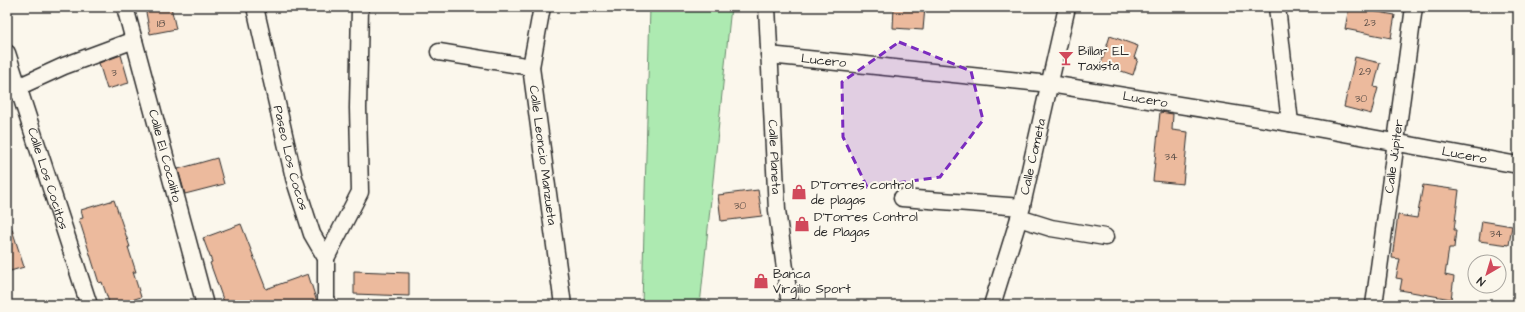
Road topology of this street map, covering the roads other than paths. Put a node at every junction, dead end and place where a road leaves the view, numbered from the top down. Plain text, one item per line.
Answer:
1 (125, 7) edge
2 (255, 7) edge
3 (360, 7) edge
4 (542, 7) edge
5 (768, 7) edge
6 (1067, 7) edge
7 (1277, 7) edge
8 (1414, 7) edge
9 (134, 40) junction
10 (439, 52) dead end
11 (7, 53) edge
12 (769, 55) junction
13 (531, 67) junction
14 (1050, 84) junction
15 (12, 89) edge
16 (1290, 123) junction
17 (1396, 142) junction
18 (1518, 165) edge
19 (902, 198) dead end
20 (1020, 212) junction
21 (1106, 237) dead end
22 (326, 258) junction
23 (89, 305) edge
24 (205, 305) edge
25 (329, 305) edge
26 (563, 305) edge
27 (790, 305) edge
28 (992, 305) edge
29 (1374, 305) edge

1 - 9 street, Calle El Cocalito
2 - 22 street, Paseo Los Cocos
3 - 22 street
4 - 13 street, Calle Leoncio Manzueta
5 - 12 street, Calle Planeta
6 - 14 street, Calle Cometa
7 - 16 street
8 - 17 street, Calle Júpiter
9 - 15 street
9 - 24 street, Calle El Cocalito
10 - 13 street
11 - 15 street, Calle Los Cocitos
12 - 14 street, Lucero
12 - 27 street, Calle Planeta
13 - 26 street, Calle Leoncio Manzueta
14 - 16 street, Lucero
14 - 20 street, Calle Cometa
15 - 23 street, Calle Los Cocitos
16 - 17 street, Lucero
17 - 18 street, Lucero
17 - 29 street, Calle Júpiter
19 - 20 street
20 - 21 street
20 - 28 street, Calle Cometa
22 - 25 street

